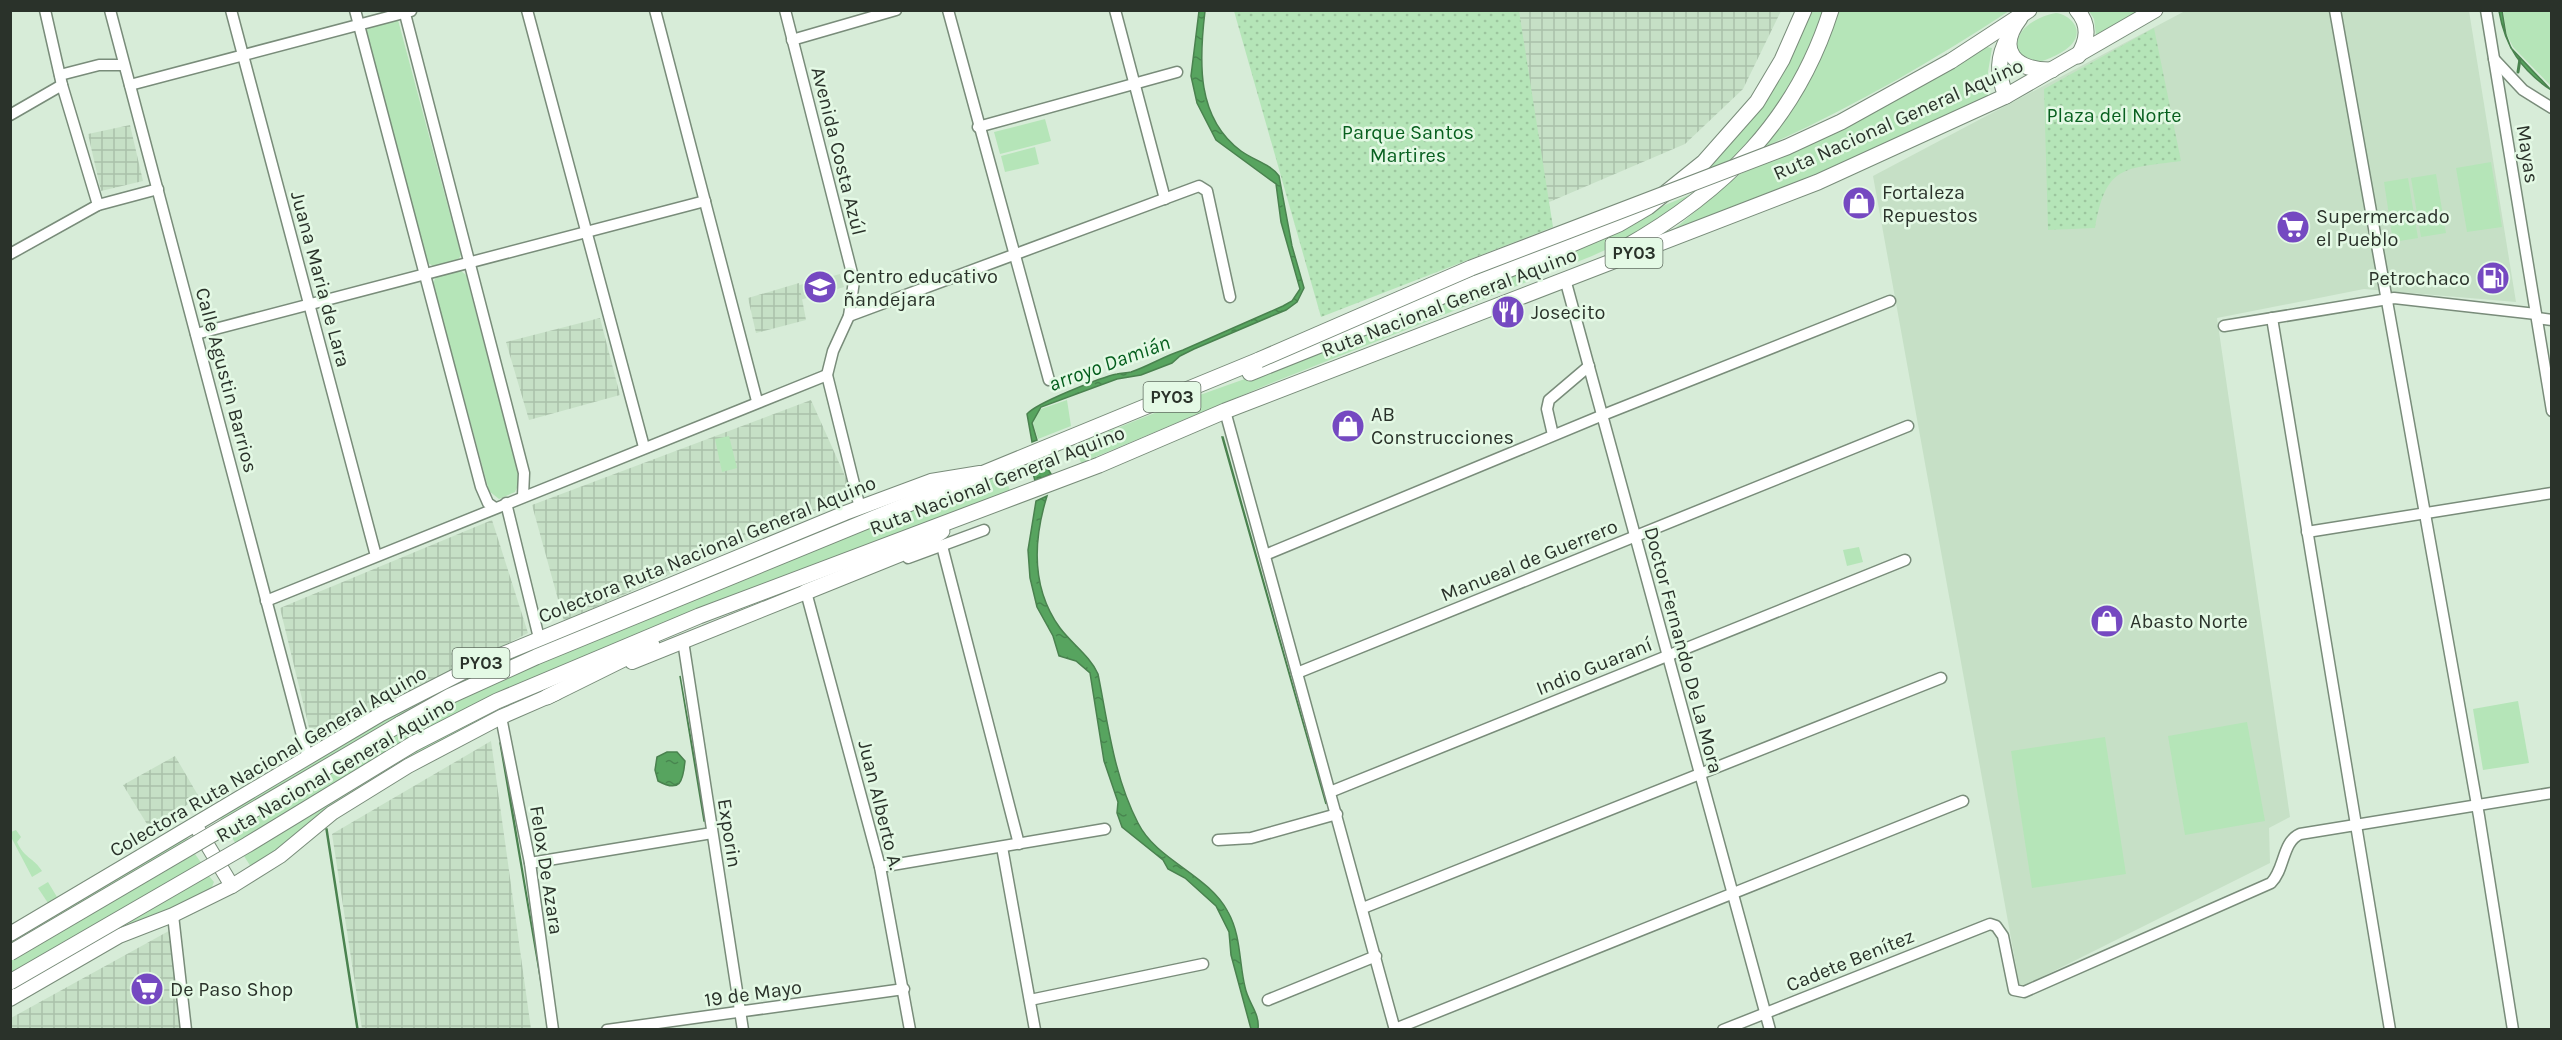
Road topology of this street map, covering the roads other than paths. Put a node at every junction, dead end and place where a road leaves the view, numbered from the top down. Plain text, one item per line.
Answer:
1 (45, 10) edge
2 (110, 10) edge
3 (231, 10) edge
4 (355, 10) edge
5 (527, 10) edge
6 (655, 10) edge
7 (784, 10) edge
8 (896, 10) edge
9 (948, 10) edge
10 (1115, 10) edge
11 (1804, 10) edge
12 (1831, 10) edge
13 (2077, 10) edge
14 (2155, 10) edge
15 (2335, 10) edge
16 (2486, 10) edge
17 (406, 11) edge
18 (2025, 13) edge
19 (359, 24) junction
20 (2010, 34) junction
21 (792, 40) junction
22 (243, 56) junction
23 (2078, 56) junction
24 (2494, 59) junction
25 (124, 65) junction
26 (2053, 70) junction
27 (1177, 72) dead end
28 (61, 80) junction
29 (1134, 83) junction
30 (130, 85) junction
31 (2006, 96) junction
32 (2552, 108) edge
33 (10, 116) edge
34 (978, 127) junction
35 (158, 189) junction
36 (1166, 200) junction
37 (705, 201) junction
38 (98, 205) junction
39 (586, 232) junction
40 (10, 254) edge
41 (1014, 255) junction
42 (470, 262) junction
43 (425, 274) junction
44 (1570, 278) junction
45 (1230, 297) dead end
46 (2385, 299) junction
47 (1890, 301) dead end
48 (310, 304) junction
49 (849, 316) junction
50 (2536, 316) junction
51 (2272, 318) junction
52 (2552, 320) edge
53 (2224, 326) dead end
54 (196, 334) junction
55 (1589, 366) junction
56 (827, 375) junction
57 (1049, 380) dead end
58 (1179, 395) junction
59 (758, 401) junction
60 (1225, 411) junction
61 (2552, 411) edge
62 (1603, 415) junction
63 (1908, 426) dead end
64 (1553, 435) junction
65 (644, 447) junction
66 (988, 472) junction
67 (2552, 493) edge
68 (523, 496) junction
69 (506, 503) junction
70 (495, 508) junction
71 (860, 508) junction
72 (885, 513) junction
73 (2424, 513) junction
74 (955, 520) junction
75 (984, 530) dead end
76 (2307, 532) junction
77 (1635, 537) junction
78 (942, 546) junction
79 (1265, 555) junction
80 (376, 556) junction
81 (1905, 560) dead end
82 (702, 571) junction
83 (806, 594) junction
84 (266, 601) junction
85 (699, 616) junction
86 (539, 638) junction
87 (683, 641) junction
88 (1668, 656) junction
89 (1297, 673) junction
90 (1941, 678) dead end
91 (547, 697) junction
92 (501, 717) junction
93 (308, 758) junction
94 (1700, 774) junction
95 (1330, 792) junction
96 (2552, 793) edge
97 (1964, 801) dead end
98 (2477, 805) junction
99 (1337, 814) junction
100 (195, 825) junction
101 (2355, 825) junction
102 (1105, 829) dead end
103 (712, 833) junction
104 (1218, 840) dead end
105 (1019, 844) junction
106 (1002, 847) junction
107 (530, 863) junction
108 (880, 867) junction
109 (232, 886) junction
110 (1732, 894) junction
111 (1363, 908) junction
112 (173, 915) junction
113 (10, 934) edge
114 (10, 953) edge
115 (1376, 956) junction
116 (1203, 964) dead end
117 (10, 982) edge
118 (903, 989) junction
119 (10, 999) edge
120 (1030, 1000) junction
121 (1268, 1000) dead end
122 (741, 1013) junction
123 (1766, 1013) junction
124 (186, 1029) edge
125 (553, 1029) edge
126 (607, 1029) edge
127 (743, 1029) edge
128 (910, 1029) edge
129 (1035, 1029) edge
130 (1395, 1029) edge
131 (1723, 1029) edge
132 (1770, 1029) edge
133 (2390, 1029) edge
134 (2513, 1029) edge

1 - 28 street
2 - 25 street, Calle Agustin Barrios
3 - 22 street, Juana Maria de Lara
4 - 19 street
5 - 39 street
6 - 37 street
7 - 21 street, Avenida Costa Azúl
8 - 21 street
9 - 34 street
10 - 29 street
11 - 58 highway, PY03
12 - 44 highway, PY03
13 - 23 highway
14 - 23 highway, Ruta Nacional General Aquino / PY03
15 - 46 street
16 - 24 street, Mayas
17 - 19 street
17 - 42 street
18 - 20 highway
18 - 58 highway, Ruta Nacional General Aquino / PY03, bridge
19 - 22 street
19 - 43 street
20 - 26 highway
20 - 31 highway
21 - 49 street, Avenida Costa Azúl
22 - 30 street
22 - 48 street, Juana Maria de Lara
23 - 26 highway, Ruta Nacional General Aquino / PY03
24 - 32 street
24 - 50 street, Mayas
25 - 28 street
25 - 30 street, Calle Agustin Barrios
26 - 31 highway, Ruta Nacional General Aquino / PY03
27 - 29 street
28 - 33 street
28 - 38 street
29 - 34 street
29 - 36 street
30 - 35 street, Calle Agustin Barrios
31 - 44 highway, Ruta Nacional General Aquino / PY03
34 - 41 street
35 - 38 street
35 - 54 street, Calle Agustin Barrios
36 - 41 street
36 - 45 street
37 - 39 street
37 - 59 street
38 - 40 street
39 - 42 street
39 - 65 street
41 - 49 street
41 - 57 street
42 - 43 street
42 - 68 street
43 - 48 street
43 - 70 street
44 - 55 street, Doctor Fernando De La Mora
44 - 60 highway, Ruta Nacional General Aquino / PY03
46 - 50 street
46 - 51 street
46 - 73 street
47 - 62 street
48 - 54 street
48 - 80 street, Juana Maria de Lara
49 - 56 street, Avenida Costa Azúl
50 - 52 street
50 - 61 street, Mayas
51 - 53 street
51 - 76 street
54 - 84 street, Calle Agustin Barrios
55 - 62 street, Doctor Fernando De La Mora
55 - 64 street
56 - 59 street
56 - 71 street, Avenida Costa Azúl
58 - 66 highway, Ruta Nacional General Aquino / PY03
59 - 65 street
60 - 74 highway, Ruta Nacional General Aquino / PY03
60 - 79 street
62 - 64 street
62 - 77 street, Doctor Fernando De La Mora
63 - 77 street, Manueal de Guerrero
64 - 79 street
65 - 68 street
66 - 71 main road, Colectora Ruta Nacional General Aquino / PY03
66 - 72 highway, Ruta Nacional General Aquino / PY03
67 - 73 street
68 - 69 street
69 - 70 street
69 - 86 street
70 - 80 street
71 - 82 main road, Colectora Ruta Nacional General Aquino / PY03
72 - 82 main road
72 - 114 highway, Ruta Nacional General Aquino / PY03, bridge
73 - 76 street
73 - 98 street
74 - 83 highway, PY03
74 - 85 highway, Ruta Nacional General Aquino / PY03
75 - 78 street
76 - 101 street
77 - 88 street, Doctor Fernando De La Mora
77 - 89 street, Manueal de Guerrero
78 - 83 street
78 - 105 street
79 - 89 street
80 - 84 street
81 - 88 street, Indio Guaraní
82 - 86 main road, Colectora Ruta Nacional General Aquino / PY03
83 - 87 main road, PY03
83 - 108 street, Juan Alberto A.
84 - 93 street, Calle Agustin Barrios
85 - 91 highway
85 - 117 highway, Ruta Nacional General Aquino / PY03, bridge
86 - 93 main road, Colectora Ruta Nacional General Aquino / PY03
87 - 91 main road, PY03
87 - 103 street, Exporin
88 - 94 street, Doctor Fernando De La Mora
88 - 95 street, Indio Guaraní
89 - 95 street
90 - 94 street
91 - 92 main road, PY03
92 - 107 street, Felox De Azara
92 - 109 main road, PY03
93 - 100 main road, Colectora Ruta Nacional General Aquino / PY03
94 - 110 street, Doctor Fernando De La Mora
94 - 111 street
95 - 99 street
96 - 98 street
97 - 110 street
98 - 101 street
98 - 134 street
99 - 104 street
99 - 111 street
100 - 109 main road
100 - 113 main road, Colectora Ruta Nacional General Aquino / PY03
101 - 123 street, Cadete Benítez
101 - 133 street
102 - 105 street
103 - 107 street
103 - 122 street, Exporin
105 - 106 street
106 - 108 street
106 - 120 street
107 - 125 street, Felox De Azara
108 - 118 street, Juan Alberto A.
109 - 112 main road, PY03
110 - 123 street, Doctor Fernando De La Mora
110 - 130 street
111 - 115 street
112 - 119 main road, PY03
112 - 124 street
115 - 121 street
115 - 130 street
116 - 120 street
118 - 122 street, 19 de Mayo
118 - 128 street, Juan Alberto A.
120 - 129 street
122 - 126 street, 19 de Mayo
122 - 127 street, Exporin
123 - 131 street, Cadete Benítez
123 - 132 street, Doctor Fernando De La Mora

